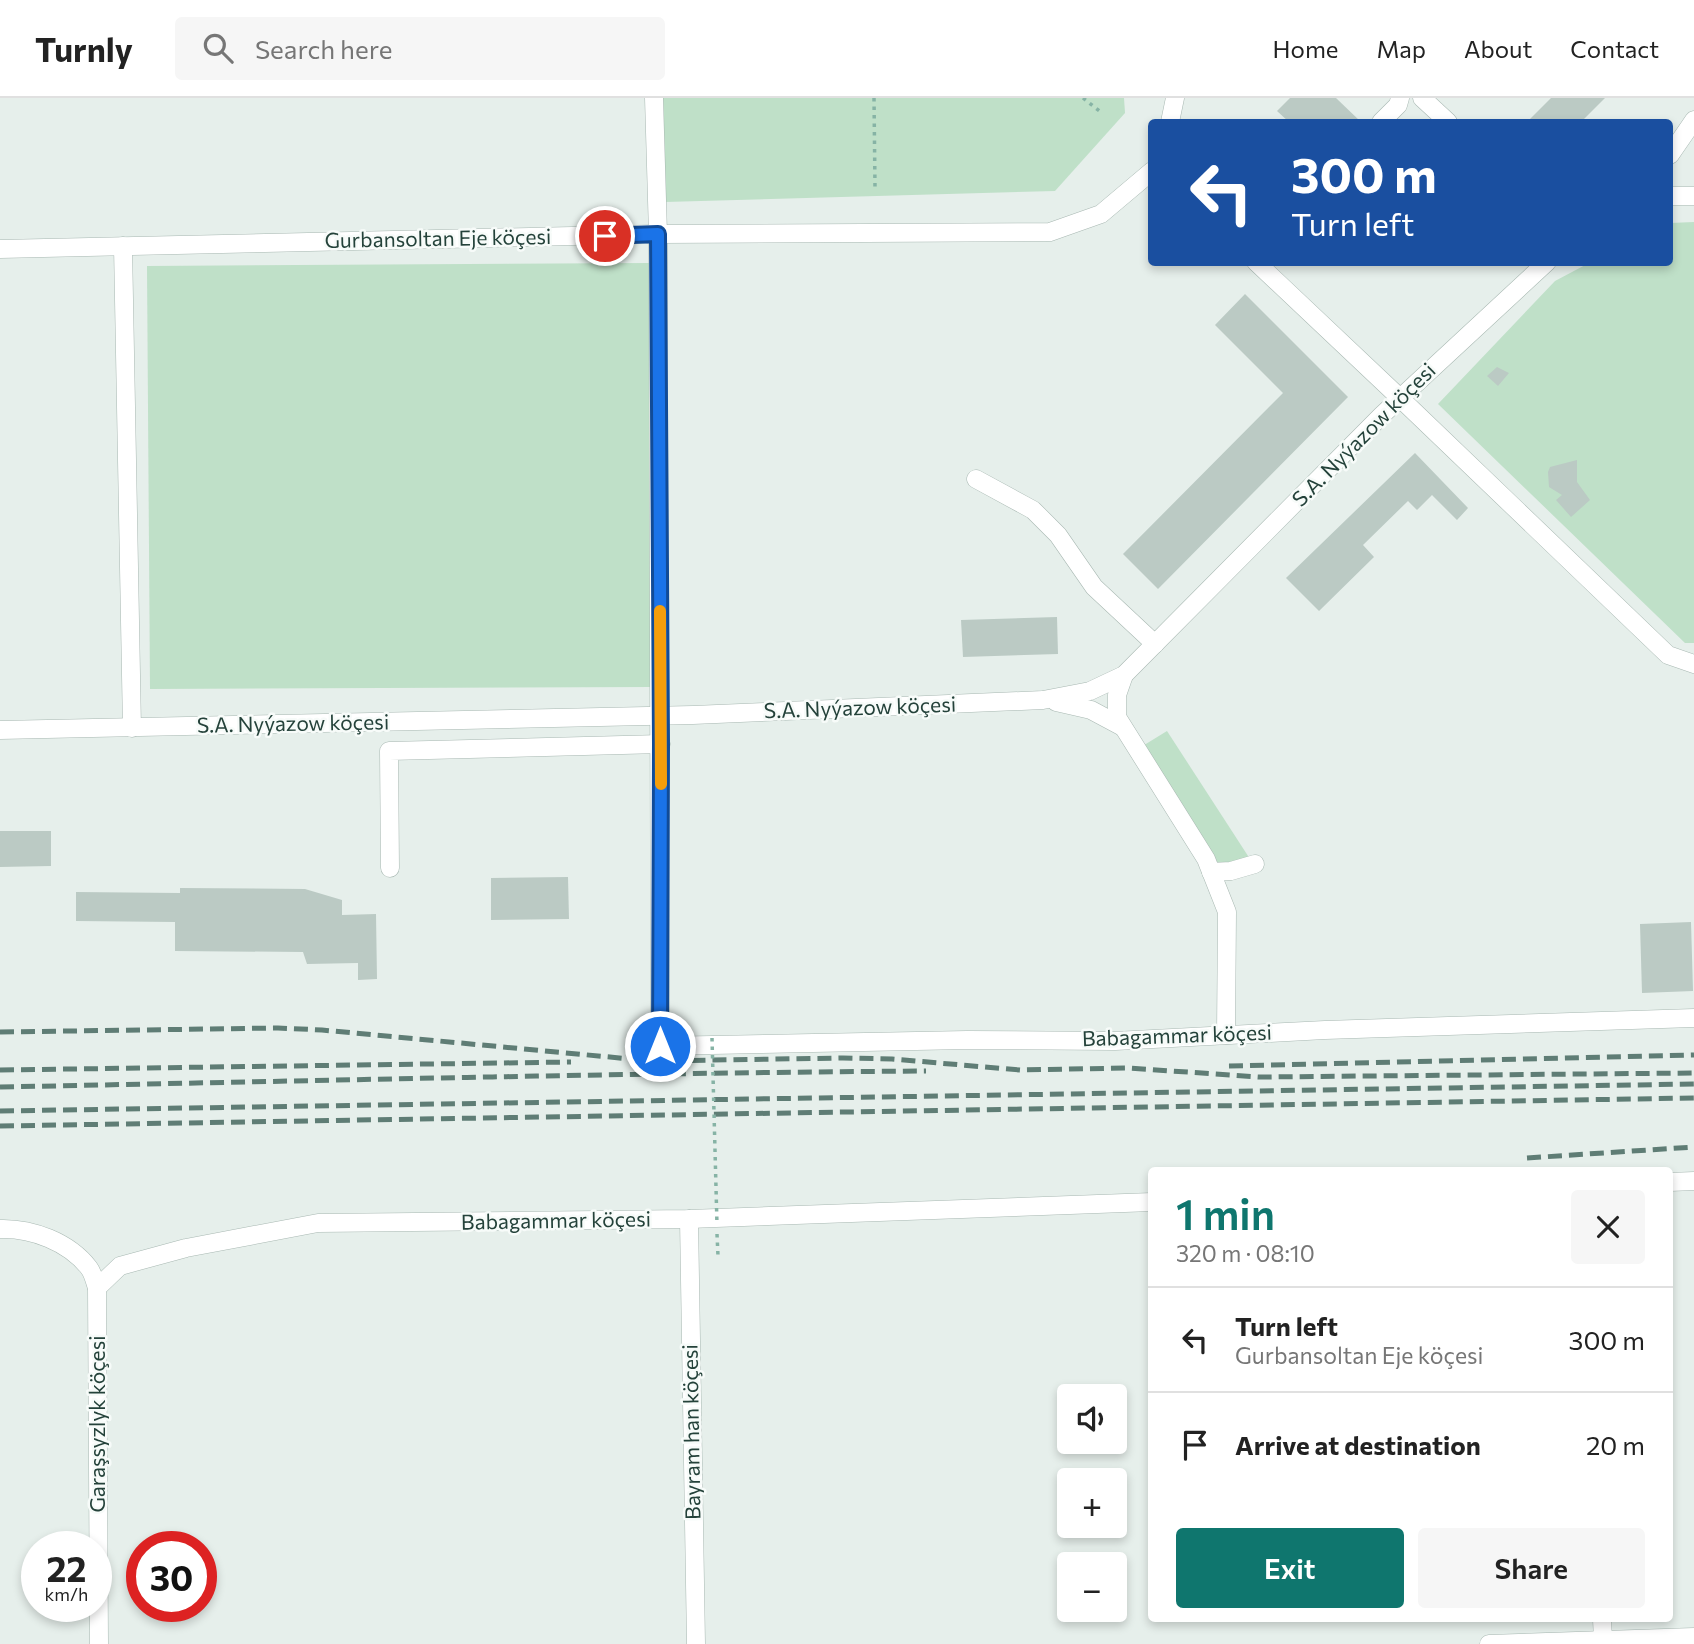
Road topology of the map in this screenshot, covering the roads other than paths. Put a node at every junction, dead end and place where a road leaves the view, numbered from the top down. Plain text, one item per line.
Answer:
1 (654, 98) edge
2 (1175, 98) edge
3 (1400, 98) edge
4 (1422, 98) edge
5 (1171, 119) edge
6 (1384, 119) edge
7 (1445, 119) edge
8 (1694, 120) edge
9 (1673, 151) edge
10 (1148, 174) edge
11 (1673, 196) edge
12 (1694, 196) edge
13 (658, 234) junction
14 (123, 246) junction
15 (0, 250) edge
16 (1260, 266) edge
17 (1543, 266) edge
18 (1400, 398) junction
19 (976, 479) dead end
20 (1155, 644) junction
21 (1694, 664) edge
22 (1124, 675) junction
23 (1043, 700) junction
24 (661, 715) junction
25 (1121, 726) junction
26 (132, 728) junction
27 (0, 730) edge
28 (661, 744) junction
29 (1255, 864) dead end
30 (390, 868) dead end
31 (1211, 872) junction
32 (1694, 1018) edge
33 (1226, 1035) junction
34 (1694, 1181) edge
35 (1673, 1182) edge
36 (1148, 1202) edge
37 (689, 1219) junction
38 (0, 1229) edge
39 (97, 1288) junction
40 (1602, 1622) edge
41 (1694, 1637) edge
42 (1603, 1640) junction
43 (99, 1644) edge
44 (696, 1644) edge
45 (1489, 1644) edge

1 - 13 street
2 - 5 street
3 - 6 street
4 - 7 street
8 - 9 street
10 - 13 street, Gurbansoltan Eje köçesi
11 - 12 street
13 - 14 street, Gurbansoltan Eje köçesi
13 - 24 street
14 - 15 street, Gurbansoltan Eje köçesi
14 - 26 street
16 - 18 street
17 - 18 street, S.A. Nyýazow köçesi
18 - 20 street, S.A. Nyýazow köçesi
18 - 21 street
19 - 20 street
20 - 22 street, S.A. Nyýazow köçesi
22 - 23 street, S.A. Nyýazow köçesi
22 - 25 street
23 - 24 street, S.A. Nyýazow köçesi
23 - 25 street
24 - 26 street, S.A. Nyýazow köçesi
24 - 28 street
25 - 31 street
26 - 27 street, S.A. Nyýazow köçesi
28 - 30 street
28 - 33 street, Babagammar köçesi
29 - 31 street
31 - 33 street
32 - 33 street, Babagammar köçesi
34 - 35 street
36 - 37 street, Babagammar köçesi
37 - 39 street, Babagammar köçesi
37 - 44 street, Bayram han köçesi
38 - 39 street
39 - 43 street, Garaşsyzlyk köçesi
40 - 42 street
41 - 42 street
42 - 45 street

